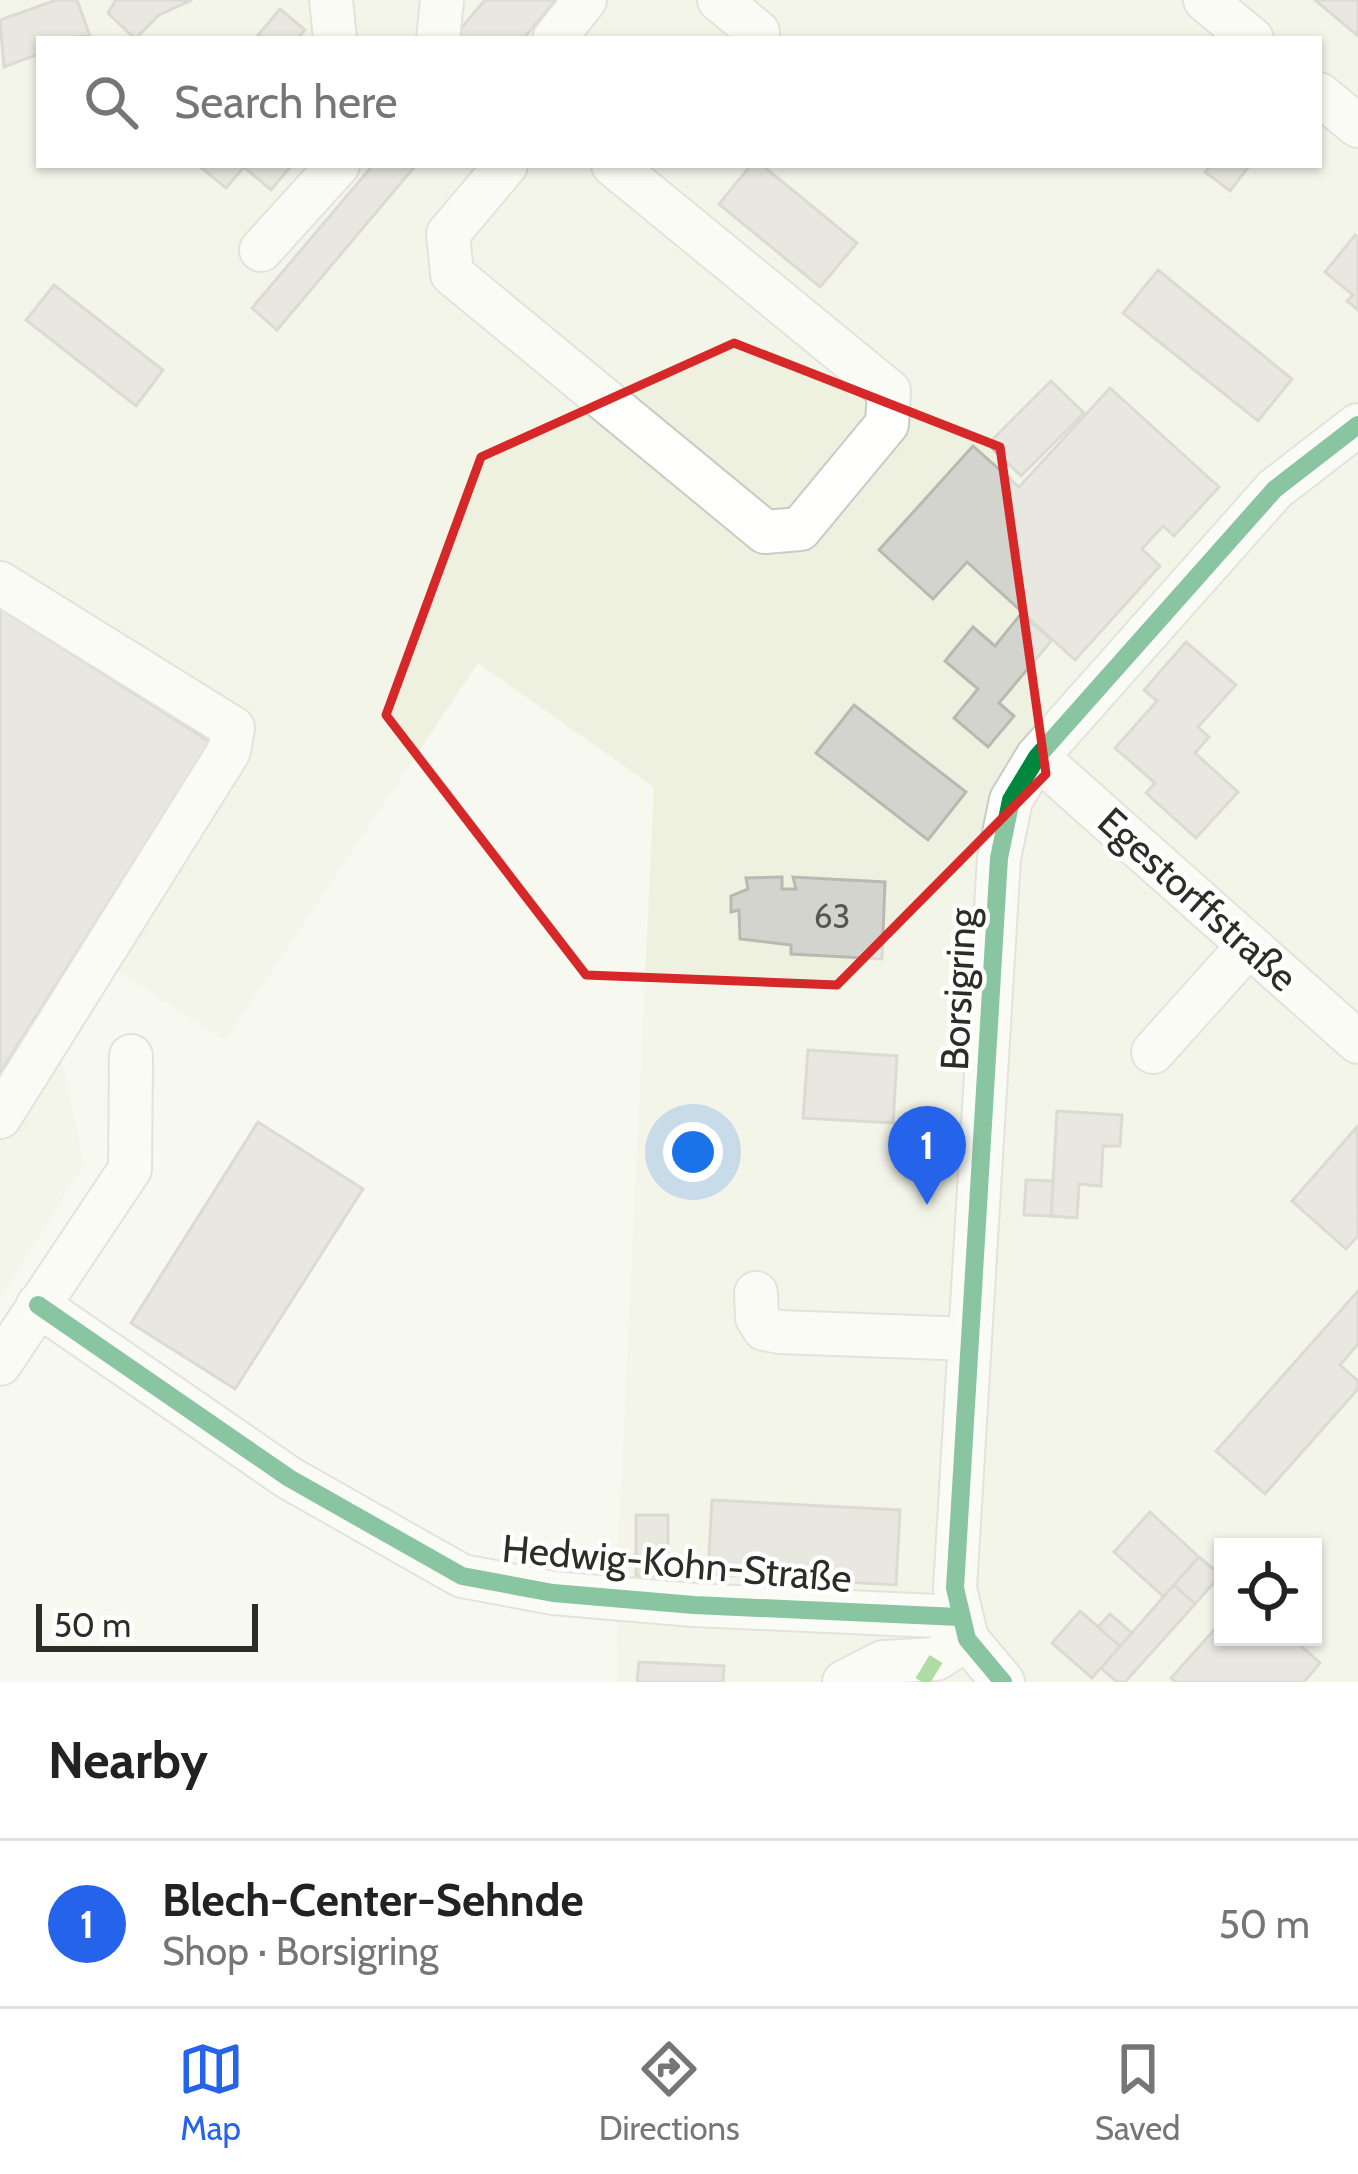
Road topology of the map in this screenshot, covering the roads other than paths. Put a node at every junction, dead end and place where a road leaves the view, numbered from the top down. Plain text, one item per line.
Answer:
1 (331, 0) edge
2 (442, 0) edge
3 (585, 0) edge
4 (719, 0) edge
5 (1205, 0) edge
6 (758, 32) dead end
7 (335, 36) edge
8 (438, 36) edge
9 (556, 36) edge
10 (1248, 36) edge
11 (1322, 96) edge
12 (1358, 126) edge
13 (335, 168) edge
14 (504, 168) edge
15 (618, 168) edge
16 (261, 250) dead end
17 (1358, 425) edge
18 (0, 584) edge
19 (1037, 757) junction
20 (1249, 944) junction
21 (1358, 1042) edge
22 (1153, 1052) dead end
23 (131, 1056) dead end
24 (0, 1117) edge
25 (756, 1293) dead end
26 (38, 1305) junction
27 (970, 1339) junction
28 (0, 1364) edge
29 (963, 1628) junction
30 (844, 1682) edge
31 (1003, 1682) edge

1 - 7 street
2 - 8 street
3 - 9 street
4 - 6 street
5 - 10 street
11 - 12 street
13 - 16 street
14 - 15 street
17 - 19 street, Borsigring
18 - 24 street
19 - 20 street, Egestorffstraße
19 - 27 street, Borsigring
20 - 21 street, Egestorffstraße
20 - 22 street
23 - 26 street
25 - 27 street
26 - 28 street
26 - 29 street, Hedwig-Kohn-Straße
27 - 29 street, Borsigring
29 - 30 street
29 - 31 street

